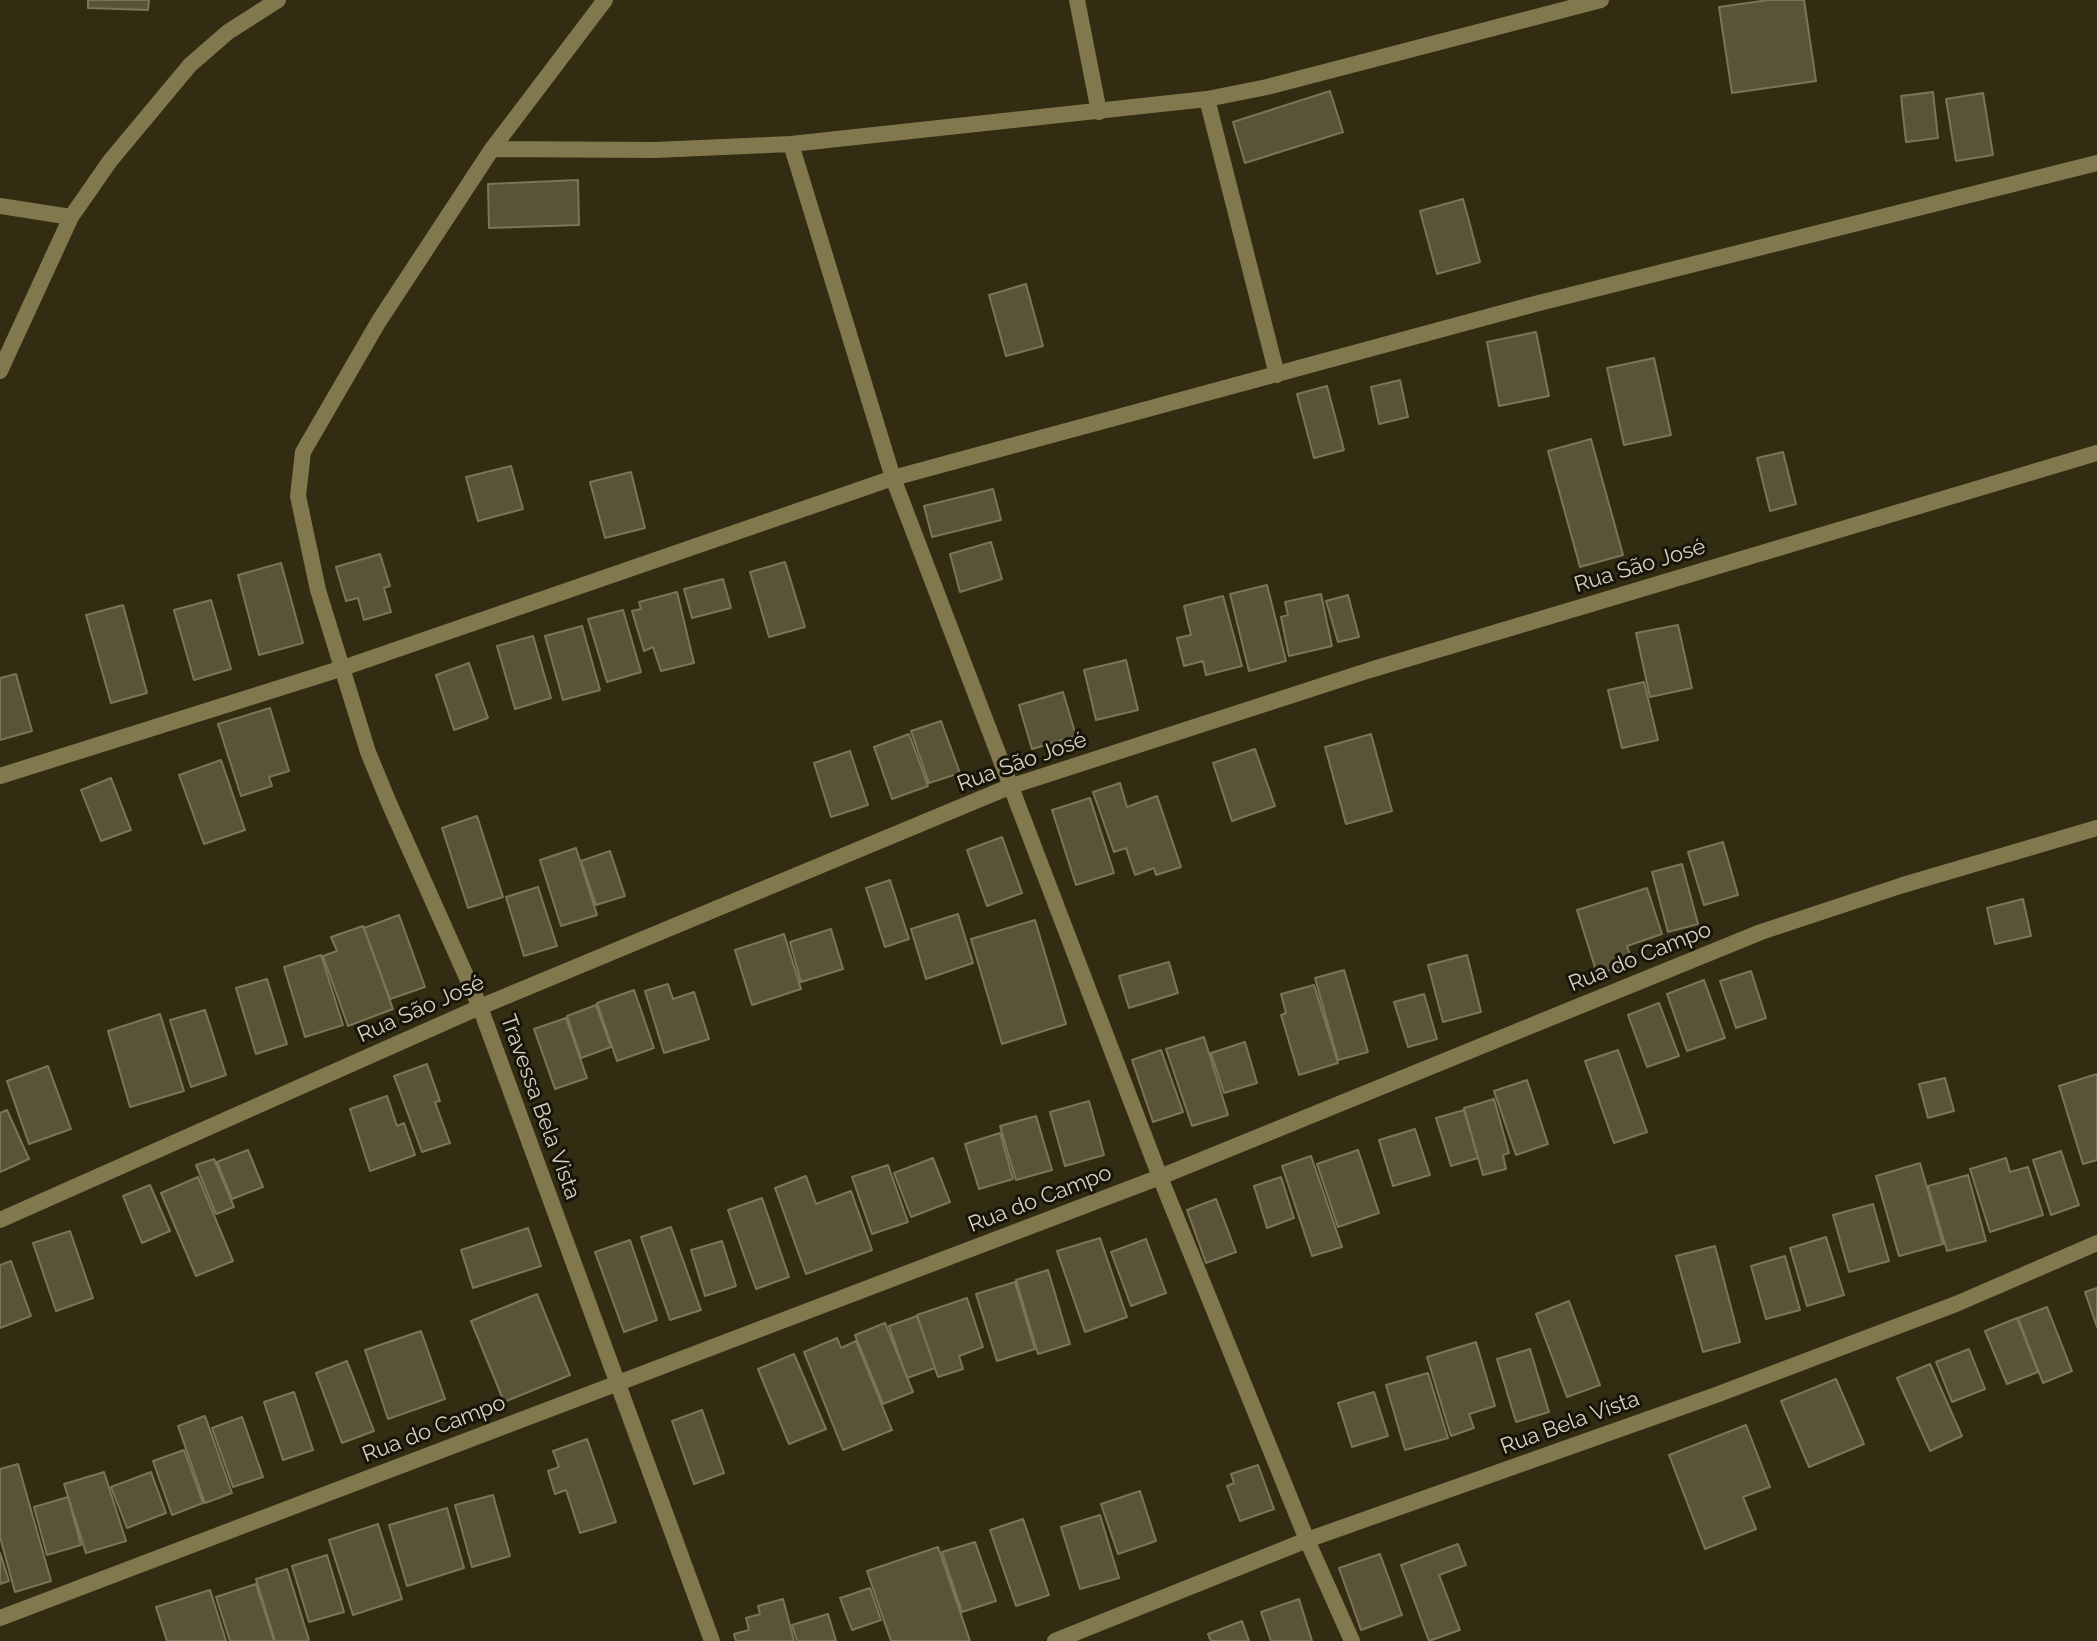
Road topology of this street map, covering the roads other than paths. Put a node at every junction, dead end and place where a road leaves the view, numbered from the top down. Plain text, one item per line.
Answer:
1 (278, 0) edge
2 (605, 0) edge
3 (1077, 0) edge
4 (1601, 0) edge
5 (1207, 99) junction
6 (1099, 112) junction
7 (791, 144) junction
8 (492, 149) junction
9 (2097, 163) edge
10 (0, 206) edge
11 (71, 217) junction
12 (0, 371) edge
13 (1277, 375) junction
14 (2097, 453) edge
15 (893, 478) junction
16 (343, 668) junction
17 (0, 776) edge
18 (1009, 787) junction
19 (2097, 828) edge
20 (480, 1007) junction
21 (1160, 1177) junction
22 (0, 1220) edge
23 (2097, 1243) edge
24 (616, 1383) junction
25 (1307, 1540) junction
26 (0, 1618) edge
27 (712, 1641) edge
28 (1055, 1641) edge
29 (1352, 1641) edge

1 - 11 street
2 - 8 street
3 - 6 street
4 - 5 street
5 - 6 street
5 - 13 street
6 - 7 street
7 - 8 street
7 - 15 street
8 - 16 street, Travessa Bela Vista
9 - 13 street
10 - 11 street
11 - 12 street
13 - 15 street
14 - 18 street, Rua São José
15 - 16 street
15 - 18 street
16 - 17 street
16 - 20 street, Travessa Bela Vista
18 - 20 street, Rua São José
18 - 21 street
19 - 21 street, Rua do Campo
20 - 22 street, Rua São José
20 - 24 street, Travessa Bela Vista
21 - 24 street, Rua do Campo
21 - 25 street
23 - 25 street, Rua Bela Vista
24 - 26 street, Rua do Campo
24 - 27 street, Travessa Bela Vista
25 - 28 street, Rua Bela Vista
25 - 29 street

